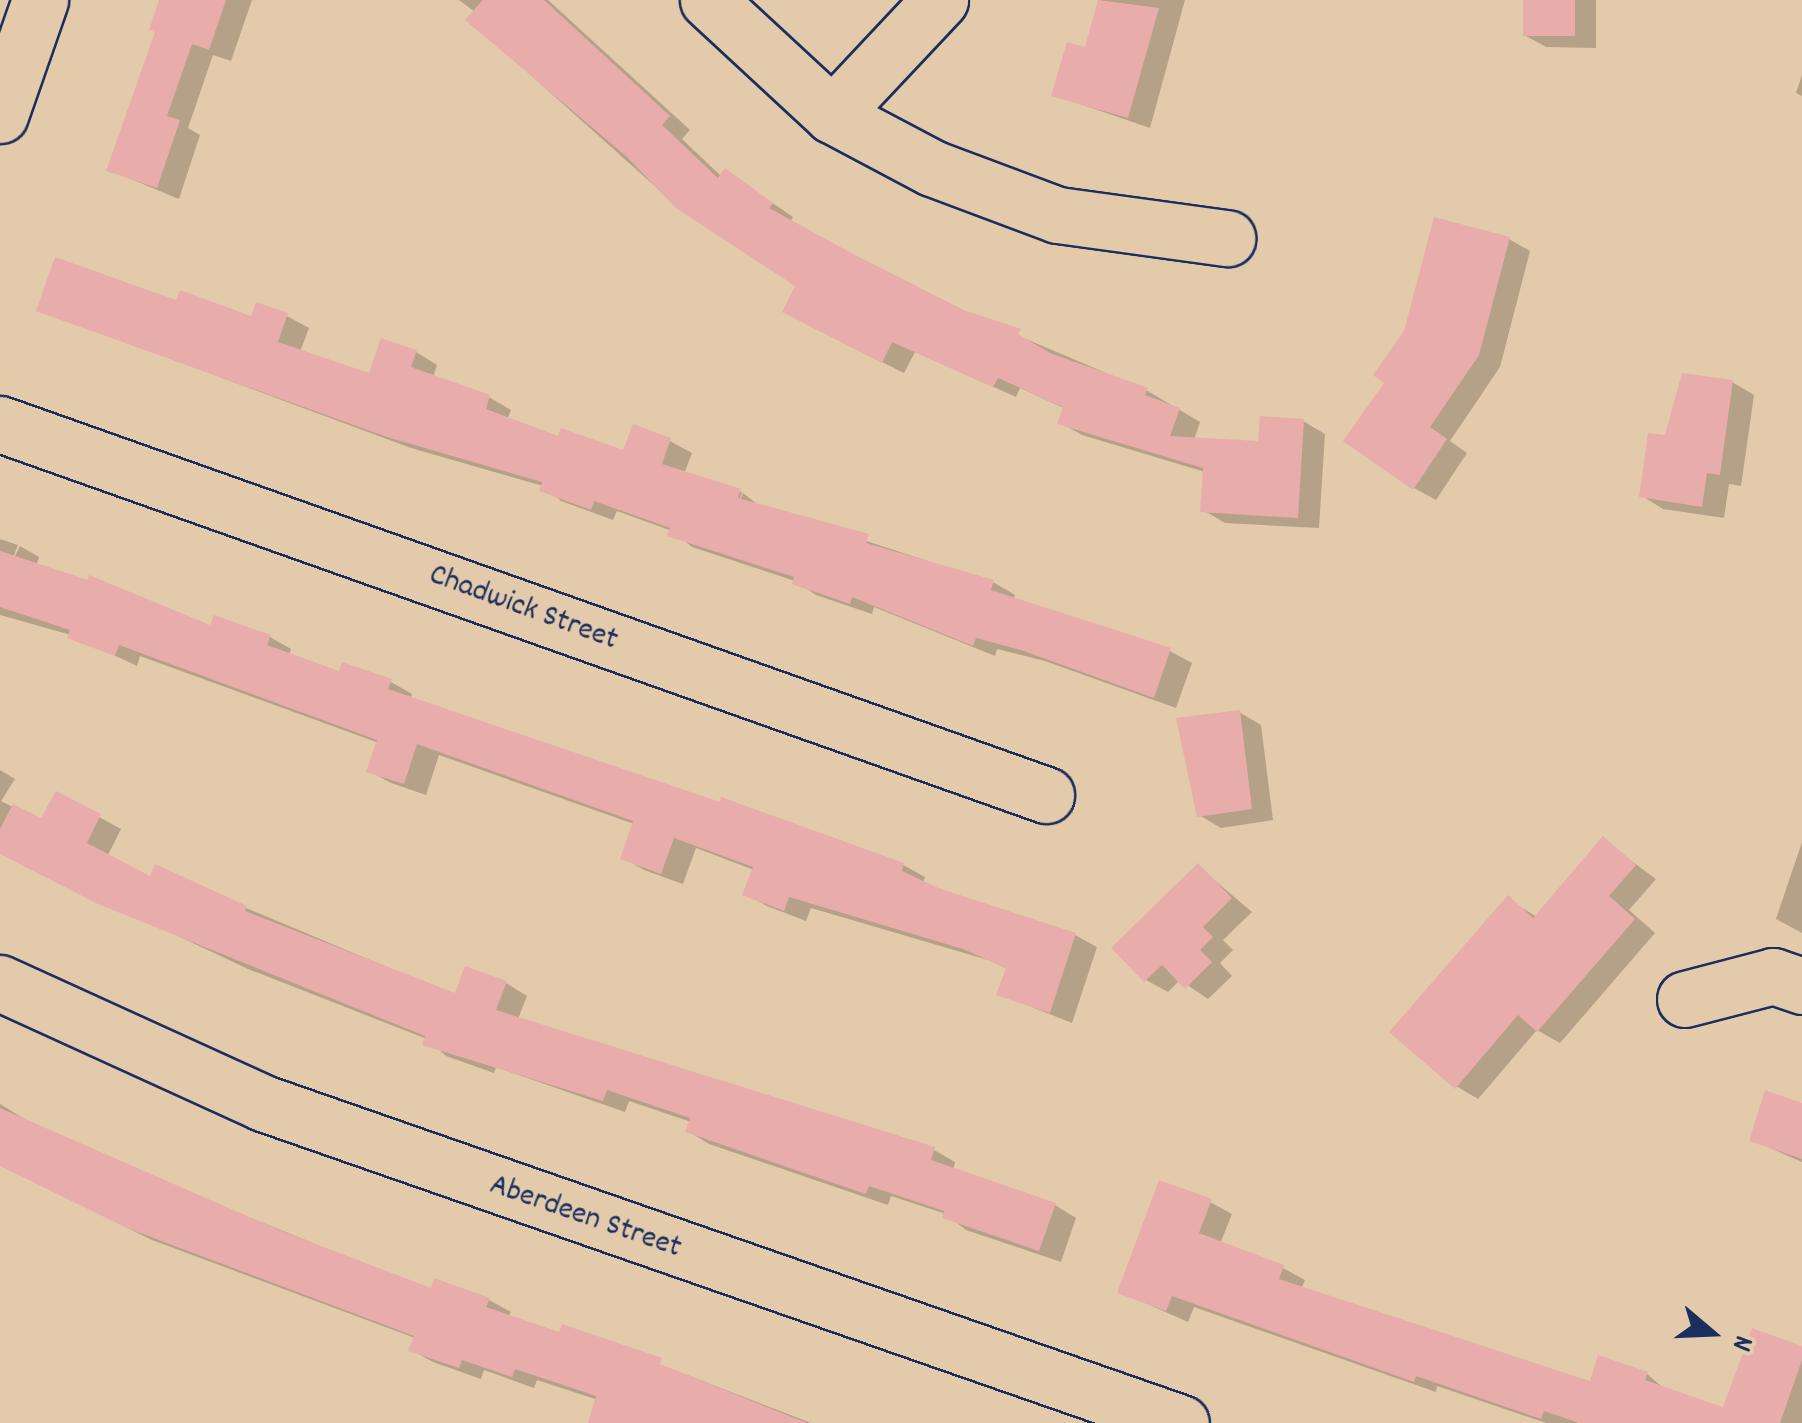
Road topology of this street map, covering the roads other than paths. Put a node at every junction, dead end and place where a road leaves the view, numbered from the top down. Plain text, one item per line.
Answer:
1 (40, 0) edge
2 (940, 0) edge
3 (744, 12) edge
4 (0, 114) edge
5 (832, 115) junction
6 (1227, 238) dead end
7 (0, 424) edge
8 (1046, 795) dead end
9 (0, 983) edge
10 (1802, 986) edge
11 (1685, 998) dead end
12 (1182, 1423) edge

1 - 4 street
2 - 5 street
3 - 5 street
5 - 6 street
7 - 8 street, Chadwick Street
9 - 12 street, Aberdeen Street
10 - 11 street

